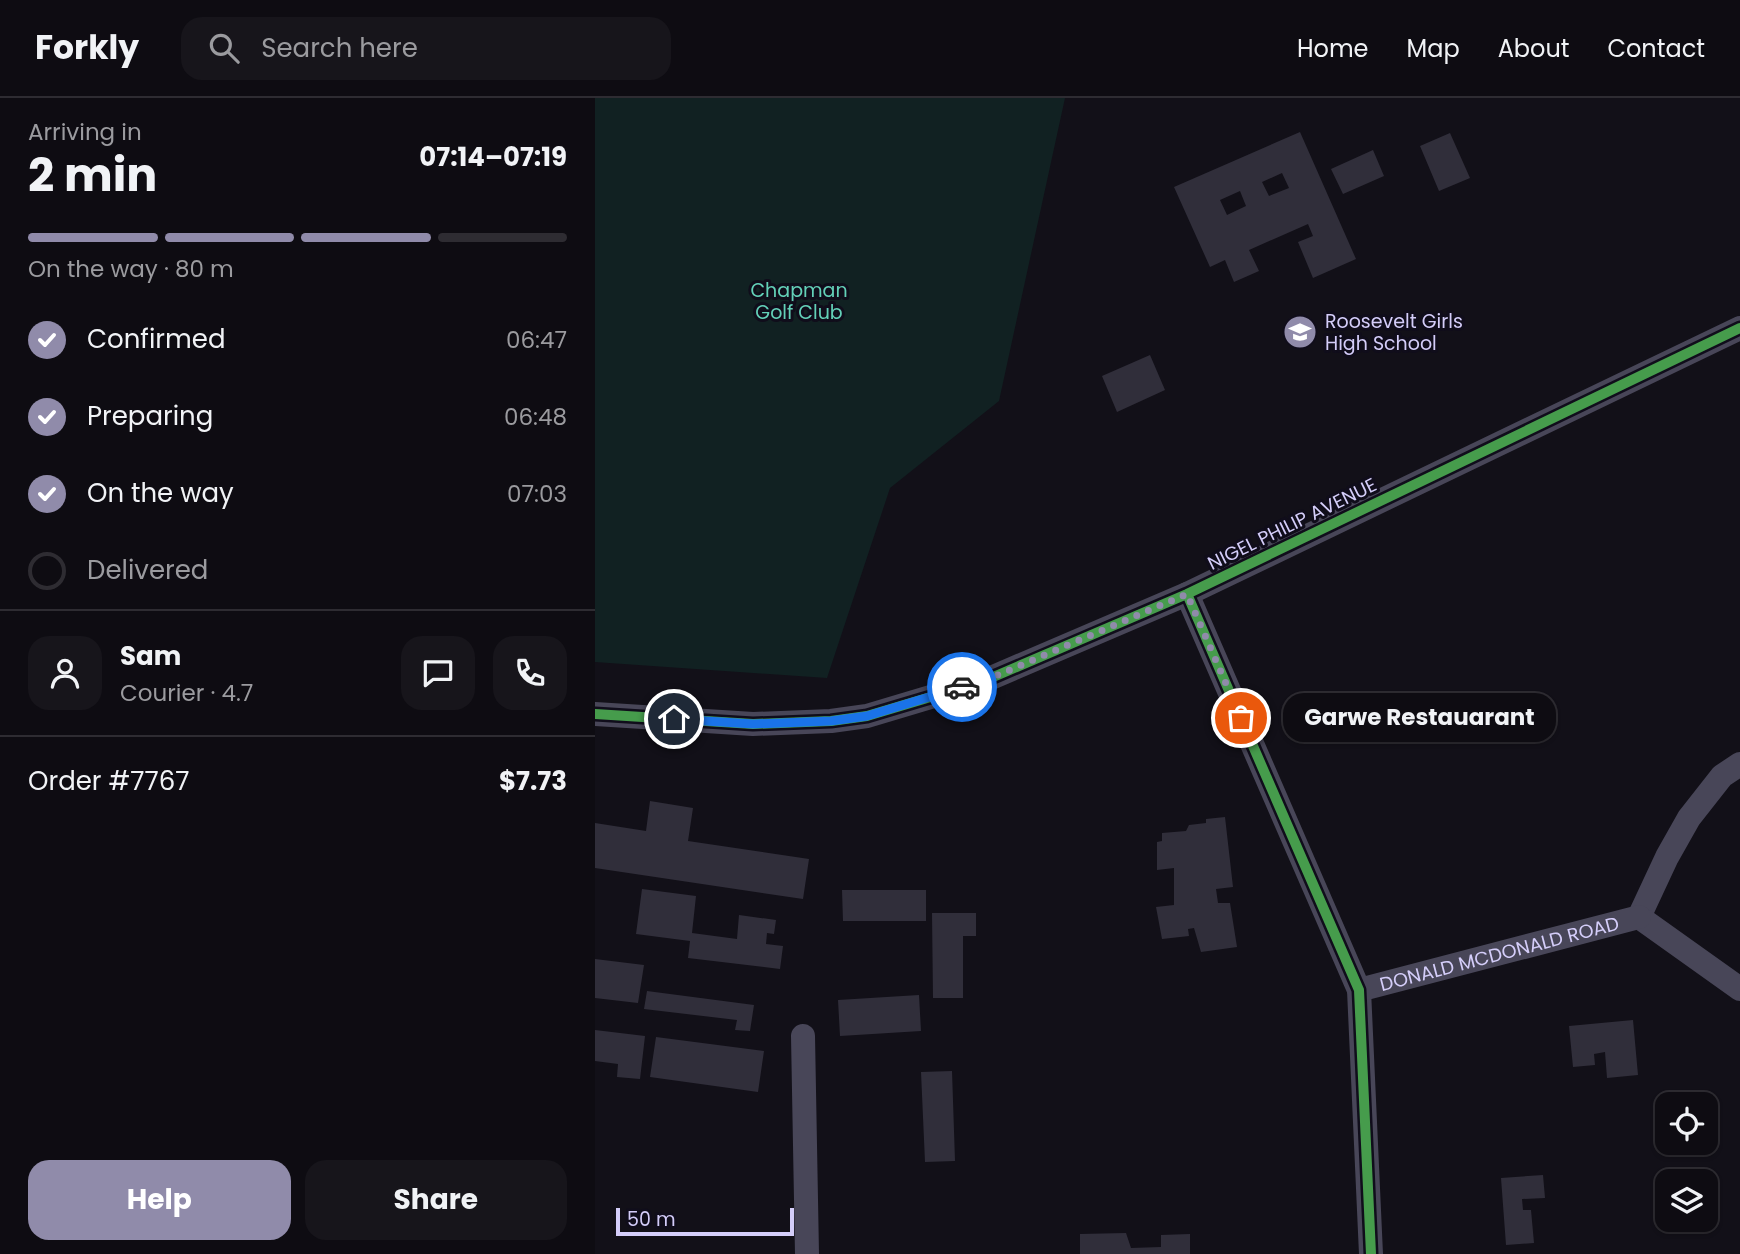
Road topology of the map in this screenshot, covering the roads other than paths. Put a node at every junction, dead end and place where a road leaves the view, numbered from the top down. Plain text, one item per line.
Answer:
1 (1740, 328) edge
2 (1187, 594) junction
3 (595, 714) edge
4 (1740, 764) edge
5 (1639, 917) junction
6 (1740, 989) edge
7 (1359, 990) junction
8 (803, 1036) dead end
9 (807, 1254) edge
10 (1371, 1254) edge

1 - 2 street, NIGEL PHILIP AVENUE
2 - 3 street, NIGEL PHILIP AVENUE
2 - 7 street, DONALD MCDONALD ROAD
4 - 5 street, DONALD MCDONALD ROAD
5 - 6 street, DONALD MCDONALD ROAD
5 - 7 street, DONALD MCDONALD ROAD
7 - 10 street, DONALD MCDONALD ROAD
8 - 9 street

